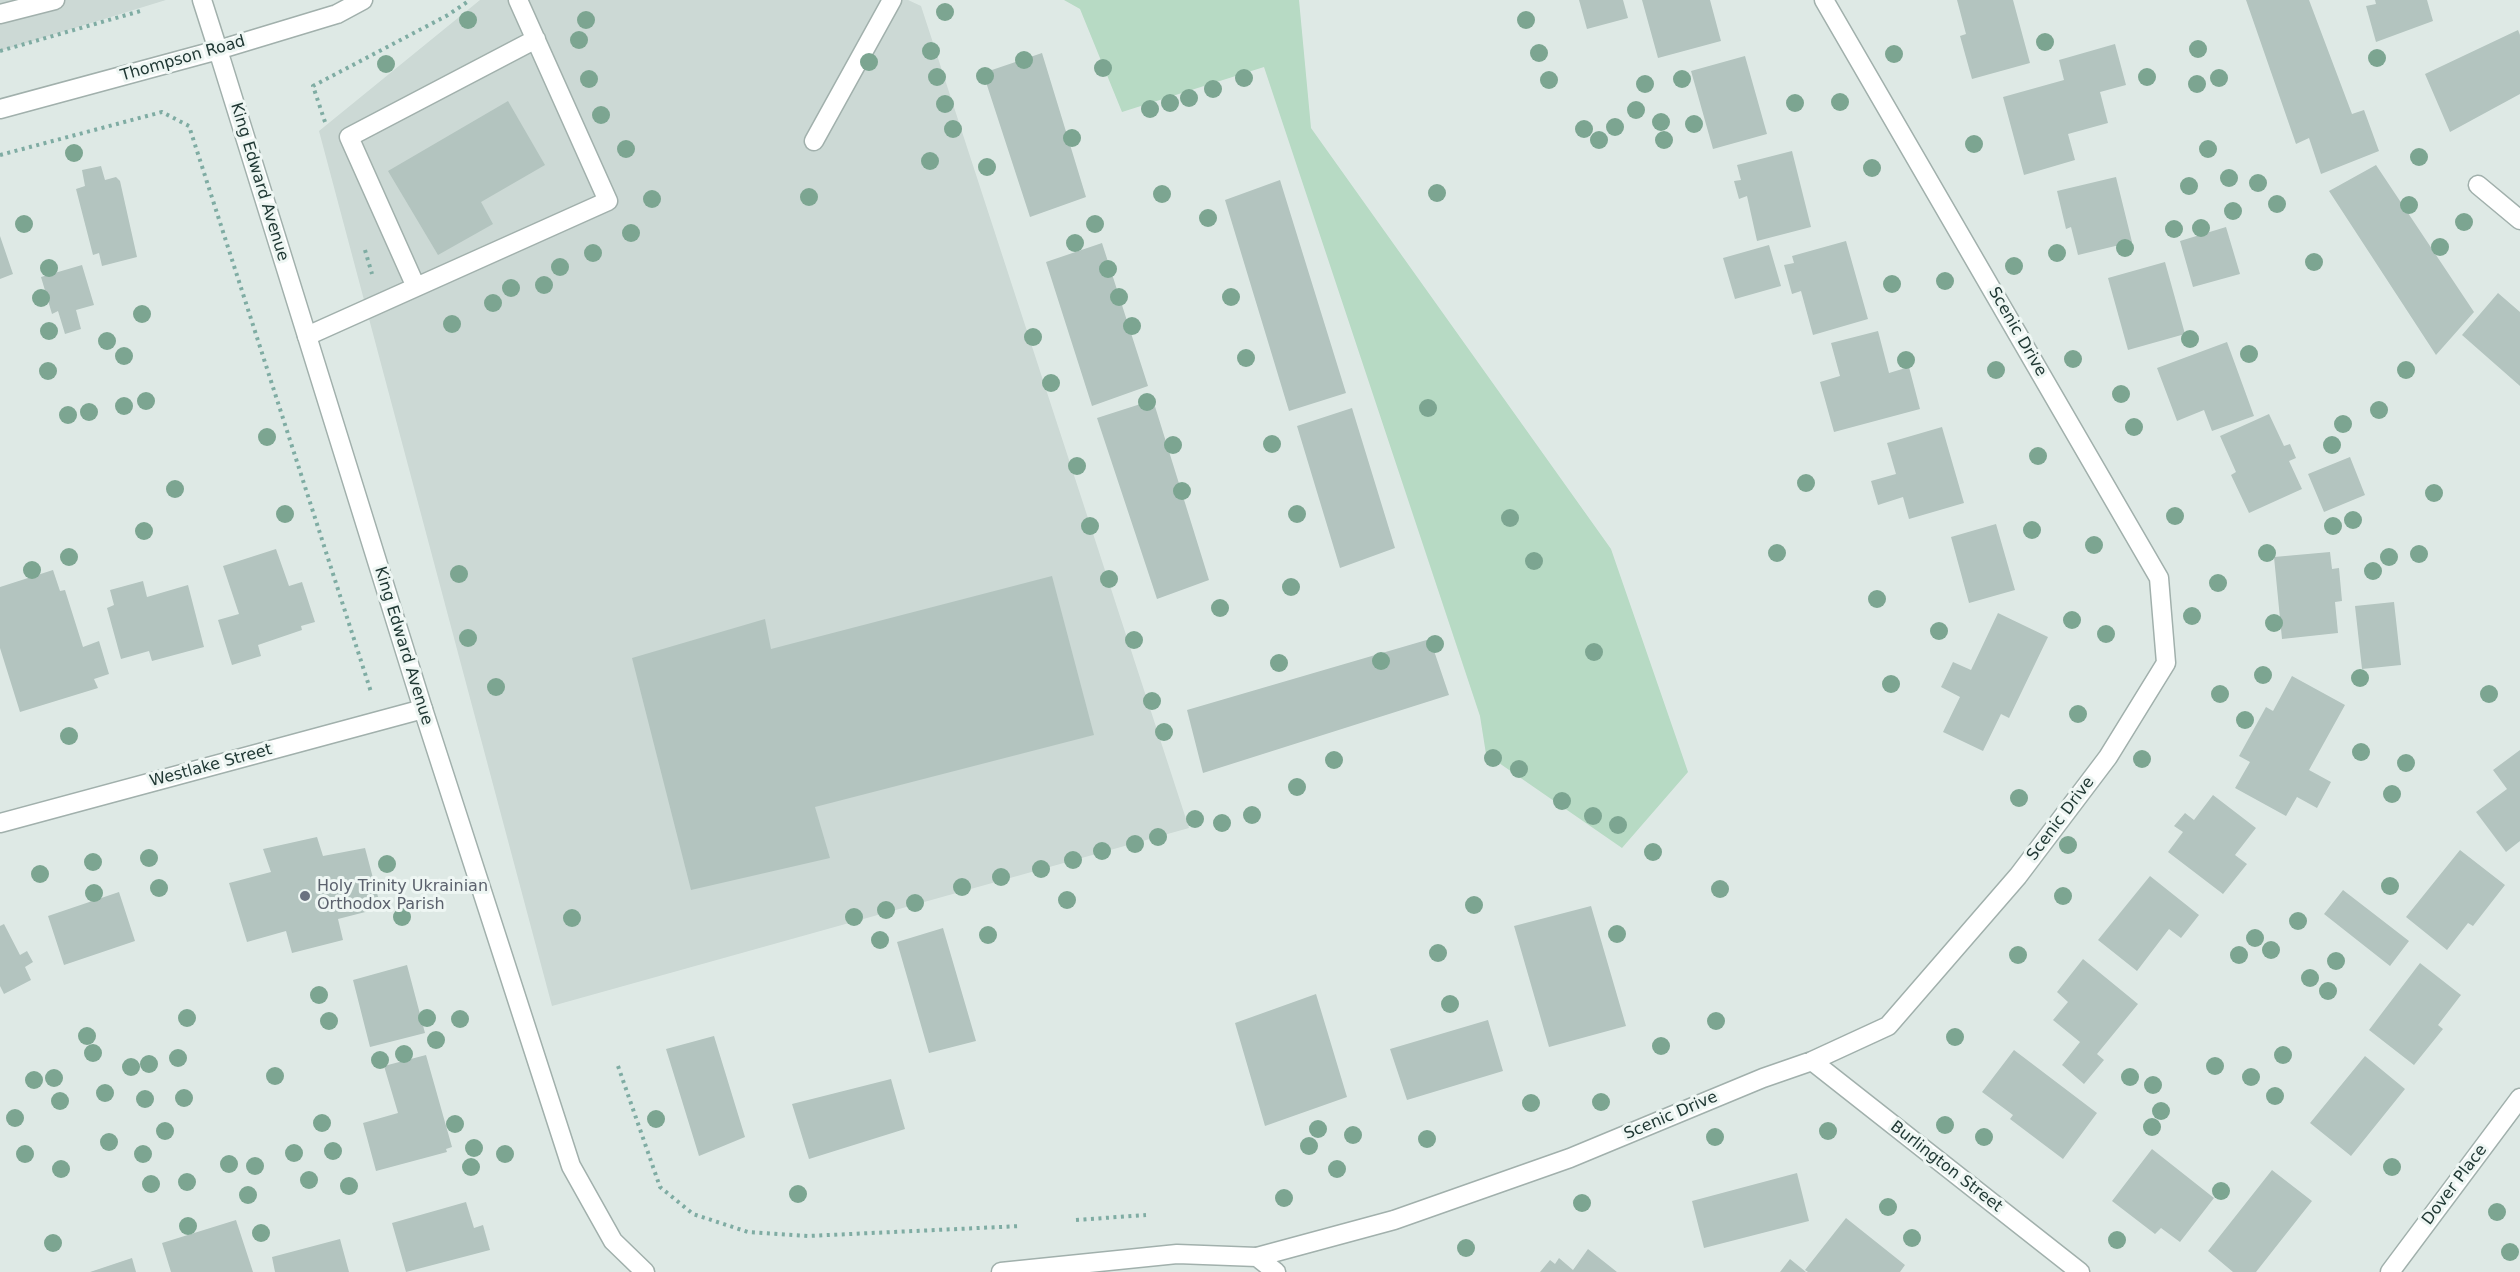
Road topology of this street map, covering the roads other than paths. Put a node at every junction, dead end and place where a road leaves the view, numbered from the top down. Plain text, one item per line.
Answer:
1 (55, 0) edge
2 (202, 0) edge
3 (363, 0) edge
4 (518, 0) edge
5 (892, 0) edge
6 (1824, 0) edge
7 (4, 10) edge
8 (536, 39) junction
9 (218, 50) junction
10 (0, 109) edge
11 (814, 141) dead end
12 (2478, 185) dead end
13 (2520, 220) edge
14 (416, 287) junction
15 (307, 336) junction
16 (423, 709) junction
17 (0, 823) edge
18 (1812, 1061) junction
19 (2520, 1098) edge
20 (1257, 1257) junction
21 (645, 1272) edge
22 (1001, 1272) edge
23 (1276, 1272) edge
24 (2080, 1272) edge
25 (2390, 1272) edge

1 - 7 street
2 - 9 street, King Edward Avenue
3 - 9 street, Thompson Road
4 - 8 street
5 - 11 street
6 - 18 street, Scenic Drive
8 - 14 street
8 - 14 street
9 - 10 street, Thompson Road
9 - 15 street, King Edward Avenue
12 - 13 street
14 - 15 street
15 - 16 street, King Edward Avenue
16 - 17 street, Westlake Street
16 - 21 street, King Edward Avenue
18 - 20 street, Scenic Drive
18 - 24 street, Burlington Street
19 - 25 street, Dover Place
20 - 22 street
20 - 23 street

